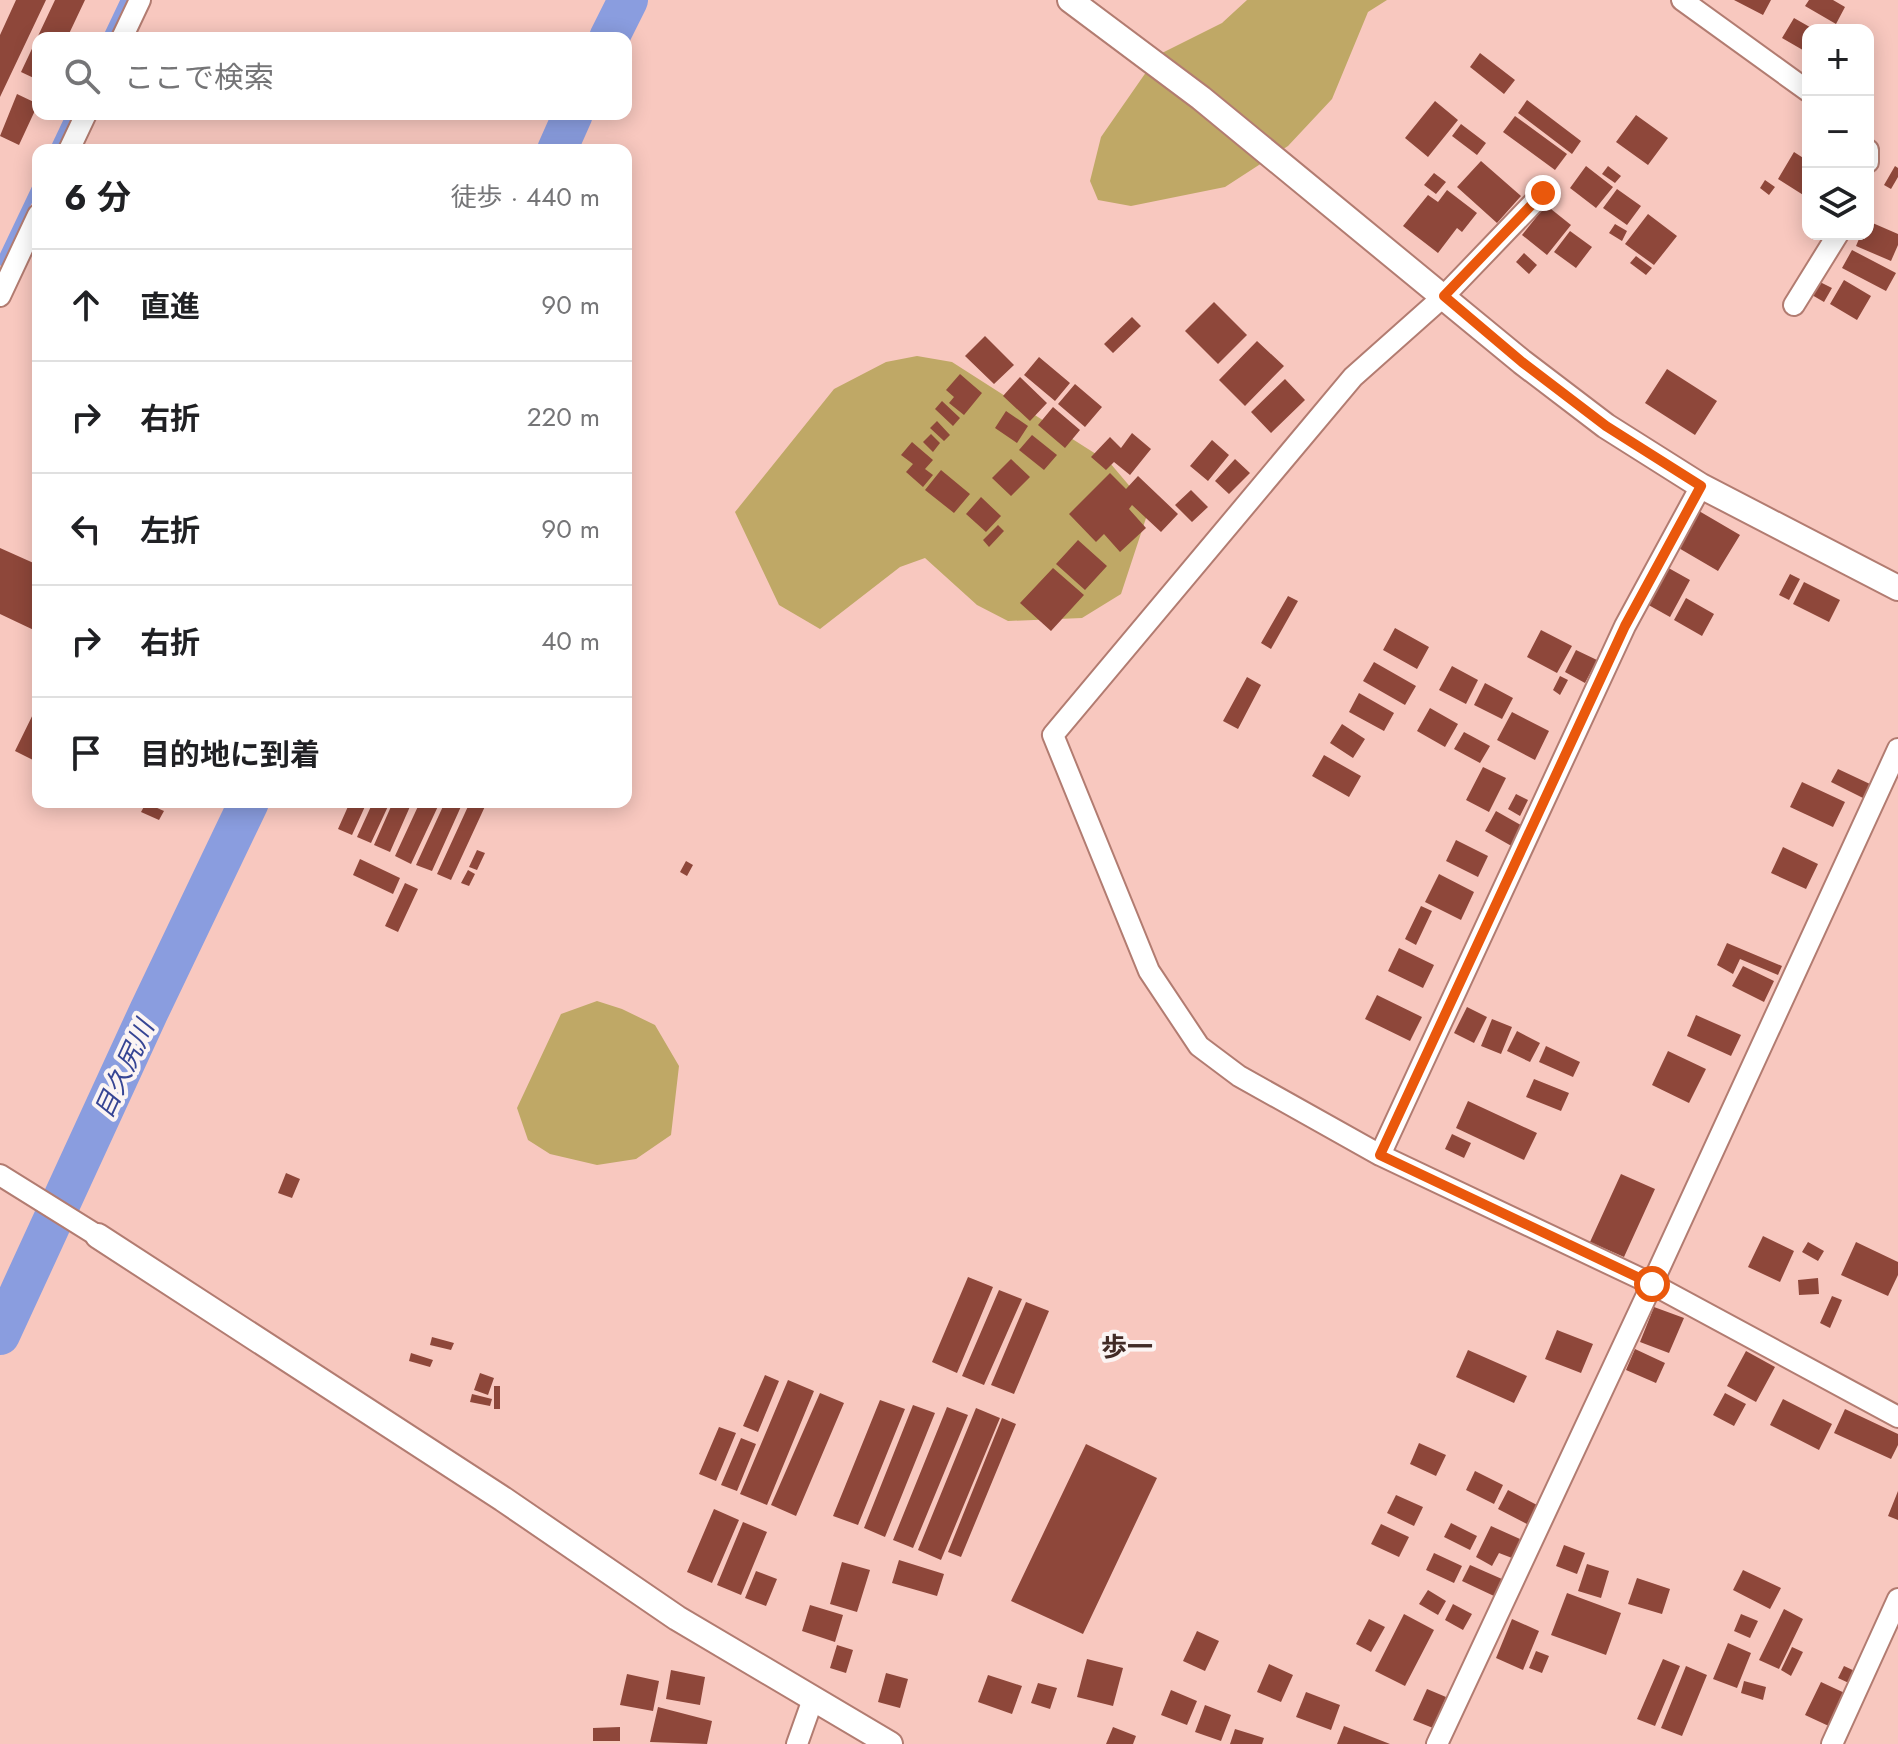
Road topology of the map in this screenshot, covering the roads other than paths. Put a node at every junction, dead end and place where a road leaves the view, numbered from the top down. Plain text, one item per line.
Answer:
1 (140, 0) edge
2 (1070, 0) edge
3 (1682, 0) edge
4 (125, 32) edge
5 (1802, 87) edge
6 (83, 120) edge
7 (72, 144) edge
8 (1543, 193) dead end
9 (32, 228) edge
10 (1834, 240) edge
11 (0, 296) edge
12 (1444, 296) junction
13 (1794, 305) dead end
14 (1701, 486) junction
15 (1898, 588) edge
16 (1898, 749) edge
17 (1380, 1155) junction
18 (0, 1175) edge
19 (98, 1236) joint
20 (1652, 1284) junction
21 (1898, 1417) edge
22 (1898, 1599) edge
23 (813, 1699) junction
24 (797, 1744) edge
25 (890, 1744) edge
26 (1437, 1744) edge
27 (1832, 1744) edge

1 - 4 street
2 - 12 street
3 - 5 street
6 - 7 street
8 - 12 street
9 - 11 street
10 - 13 street
12 - 14 street
12 - 17 street
14 - 15 street
14 - 17 street
16 - 20 street
17 - 20 street
18 - 19 street
19 - 23 street
20 - 21 street
20 - 26 street
22 - 27 street
23 - 24 street
23 - 25 street

